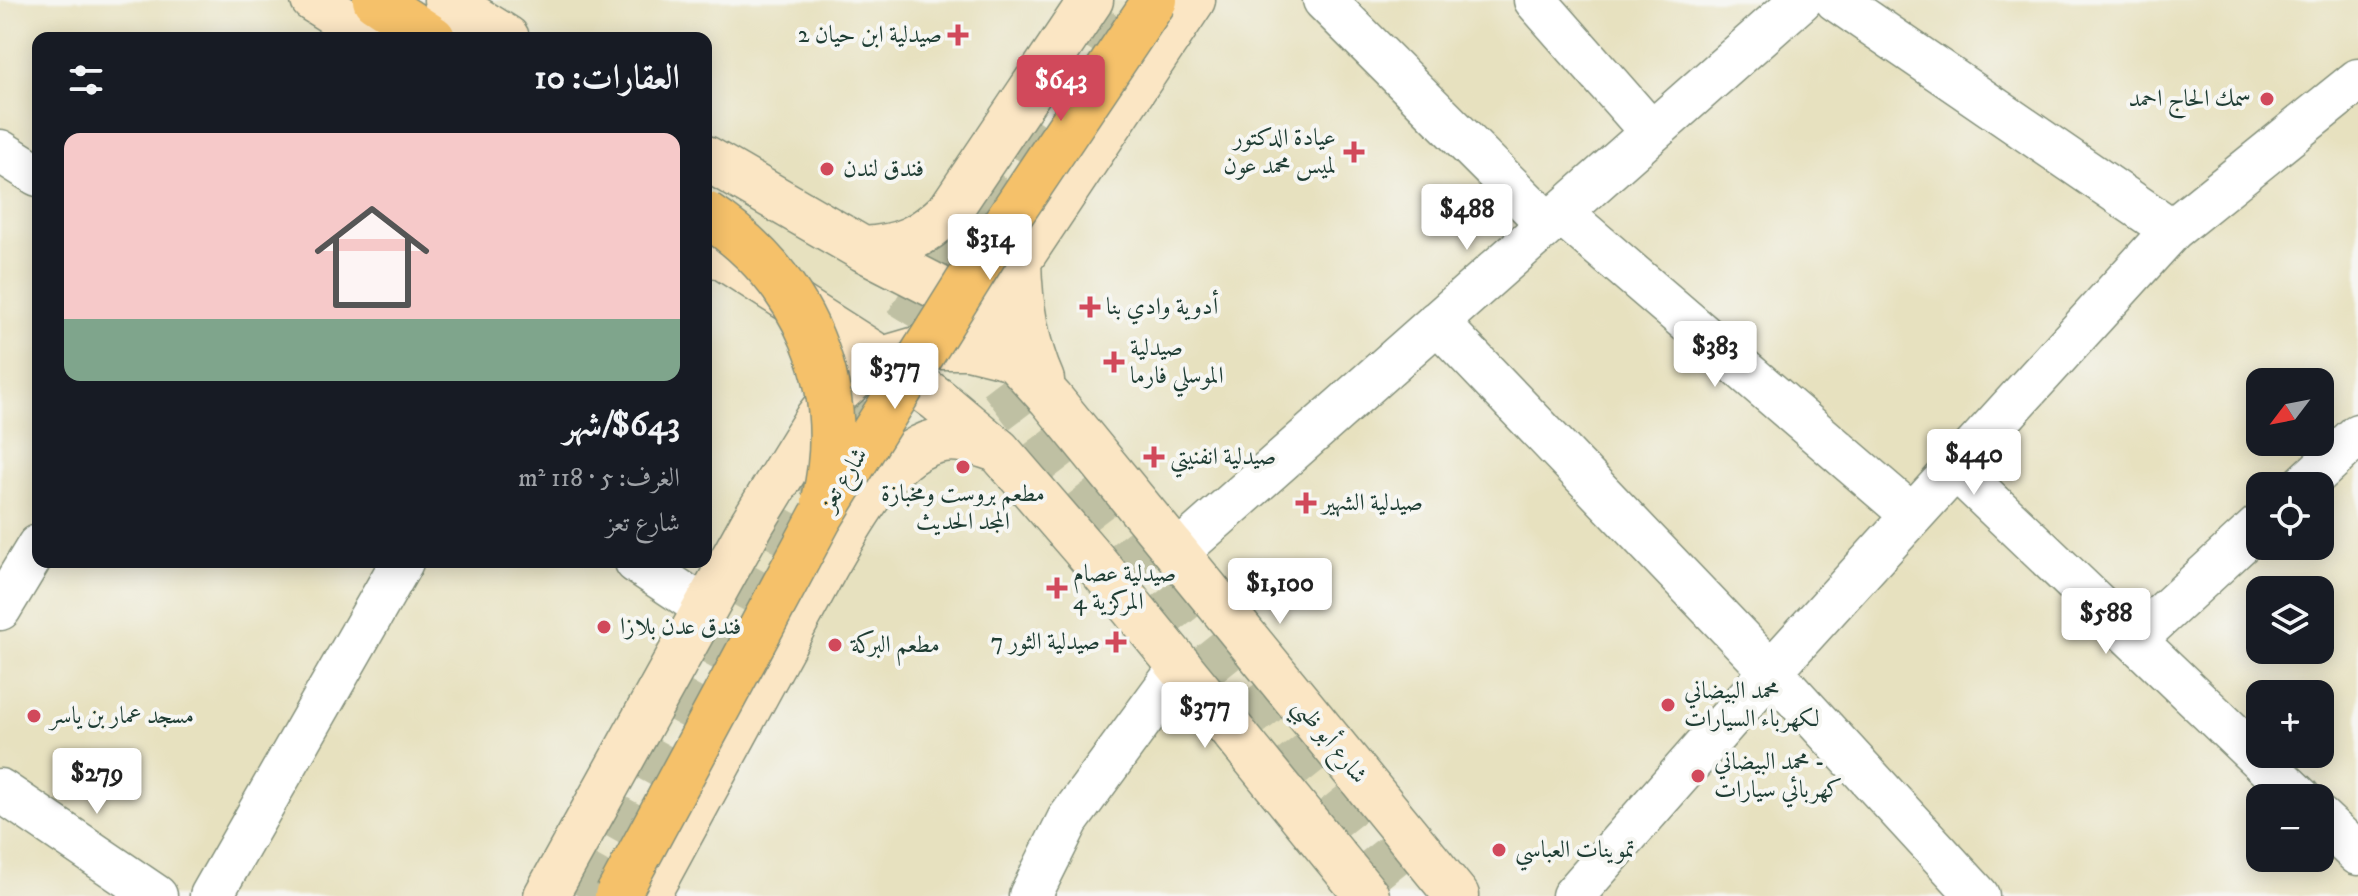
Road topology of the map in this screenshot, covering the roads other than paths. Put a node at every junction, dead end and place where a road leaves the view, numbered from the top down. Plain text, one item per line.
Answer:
1 (313, 0) edge
2 (446, 0) edge
3 (1091, 0) edge
4 (1155, 0) edge
5 (1193, 0) edge
6 (1324, 0) edge
7 (1535, 0) edge
8 (1801, 0) edge
9 (1836, 0) edge
10 (362, 26) edge
11 (398, 32) edge
12 (497, 32) edge
13 (1067, 37) junction
14 (2358, 80) edge
15 (1137, 84) junction
16 (1651, 132) junction
17 (0, 151) edge
18 (712, 161) edge
19 (32, 171) edge
20 (1554, 218) junction
21 (712, 219) edge
22 (2172, 230) junction
23 (863, 249) junction
24 (712, 251) edge
25 (1019, 261) junction
26 (759, 280) junction
27 (970, 310) junction
28 (1437, 322) junction
29 (839, 330) junction
30 (882, 359) junction
31 (1017, 359) junction
32 (1051, 399) junction
33 (2358, 435) edge
34 (802, 442) junction
35 (999, 451) junction
36 (1955, 468) junction
37 (2318, 472) edge
38 (1143, 513) junction
39 (1912, 515) junction
40 (820, 518) junction
41 (753, 522) junction
42 (2246, 538) edge
43 (1177, 553) junction
44 (32, 556) edge
45 (1095, 562) junction
46 (826, 566) junction
47 (399, 568) edge
48 (645, 568) edge
49 (705, 608) junction
50 (0, 609) edge
51 (2136, 639) junction
52 (1181, 666) junction
53 (1771, 671) junction
54 (2286, 784) edge
55 (0, 790) edge
56 (156, 896) edge
57 (211, 896) edge
58 (546, 896) edge
59 (617, 896) edge
60 (647, 896) edge
61 (1030, 896) edge
62 (1367, 896) edge
63 (1457, 896) edge
64 (1573, 896) edge
65 (1978, 896) edge

1 - 10 main road
2 - 12 main road
3 - 13 main road
4 - 40 main road, شارع تعز, bridge
5 - 15 main road
6 - 20 street
7 - 16 street
8 - 16 street
9 - 22 street
10 - 11 main road
13 - 15 main road
13 - 23 main road
14 - 22 street
15 - 25 main road
16 - 20 street
17 - 19 street
18 - 23 main road
20 - 28 street
20 - 39 street
21 - 40 main road, bridge
22 - 36 street
23 - 27 main road
24 - 26 main road
25 - 27 main road
25 - 32 main road
26 - 29 main road
26 - 34 main road
27 - 29 main road
27 - 31 main road
28 - 43 street
28 - 53 street
29 - 30 main road
30 - 31 main road
30 - 34 main road
30 - 35 main road
31 - 32 main road
32 - 38 main road, شارع أبو ظبي
33 - 37 street
34 - 41 main road
35 - 45 main road
35 - 46 main road
36 - 39 street
36 - 51 street
38 - 43 main road, شارع أبو ظبي
38 - 45 main road
39 - 53 street
40 - 59 main road, شارع تعز, bridge
41 - 46 main road
41 - 49 main road
42 - 51 street
43 - 63 main road, شارع أبو ظبي
44 - 50 street
45 - 52 main road
46 - 60 main road
47 - 57 street
48 - 49 street
49 - 58 main road
51 - 54 street
52 - 61 street
52 - 62 main road
53 - 64 street
53 - 65 street
55 - 56 street

